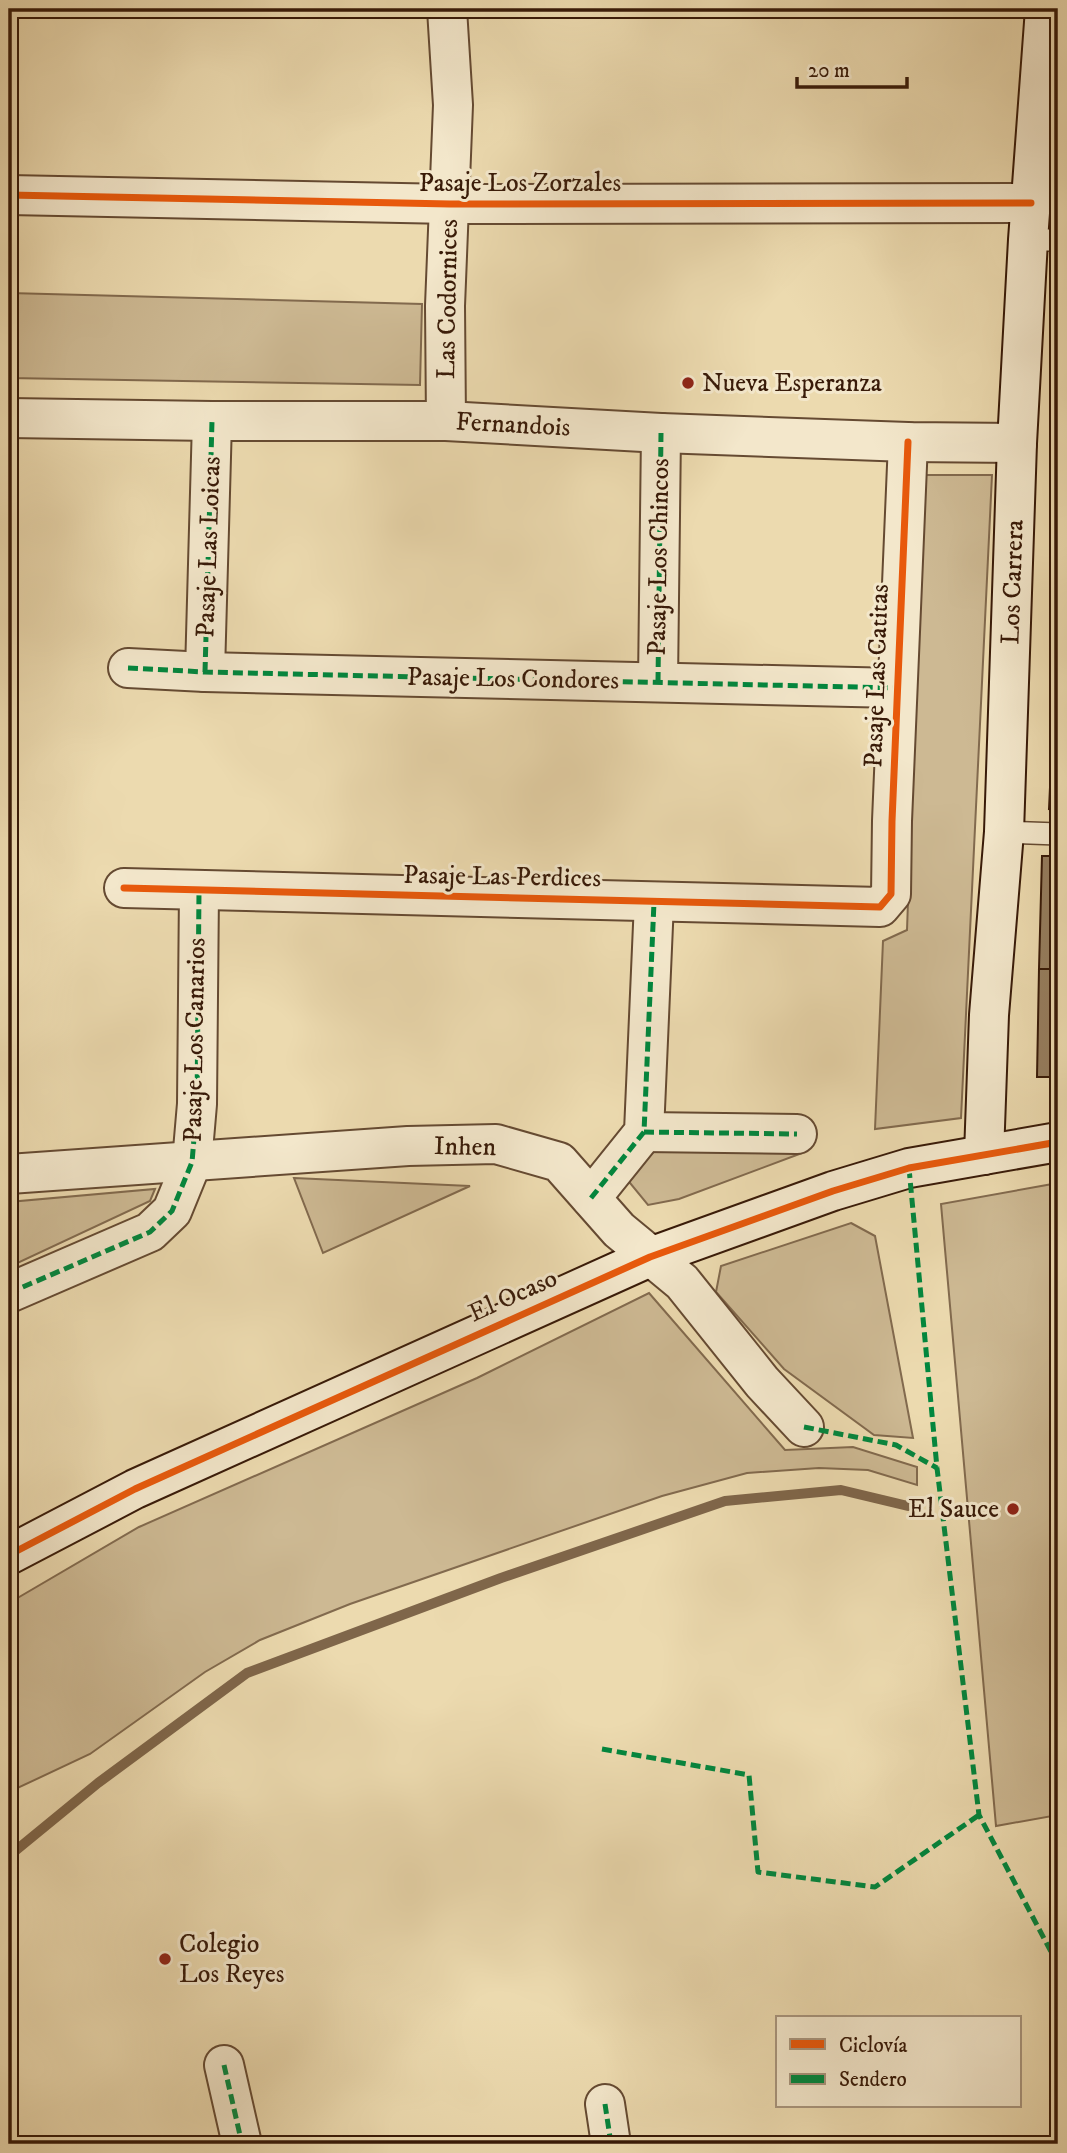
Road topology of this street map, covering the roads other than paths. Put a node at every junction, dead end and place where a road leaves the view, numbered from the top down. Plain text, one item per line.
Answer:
1 (447, 9) edge
2 (1045, 9) edge
3 (9, 195) edge
4 (450, 204) junction
5 (1039, 228) edge
6 (9, 418) edge
7 (212, 421) junction
8 (446, 421) junction
9 (660, 433) junction
10 (908, 442) junction
11 (1017, 443) junction
12 (128, 668) dead end
13 (205, 672) junction
14 (658, 682) junction
15 (897, 688) junction
16 (1004, 832) junction
17 (1058, 834) edge
18 (124, 888) dead end
19 (198, 891) junction
20 (654, 902) junction
21 (880, 907) joint
22 (644, 1132) junction
23 (797, 1134) dead end
24 (1058, 1142) edge
25 (984, 1155) junction
26 (192, 1162) junction
27 (9, 1174) edge
28 (591, 1198) junction
29 (650, 1257) junction
30 (9, 1293) edge
31 (804, 1427) dead end
32 (9, 1555) edge
33 (224, 2065) dead end
34 (605, 2104) dead end
35 (242, 2144) edge
36 (611, 2144) edge

1 - 4 street, Las Codornices
2 - 5 street, Los Carrera
3 - 4 street, Pasaje Los Zorzales
4 - 5 street, Pasaje Los Zorzales
4 - 8 street, Las Codornices
5 - 11 street, Los Carrera
6 - 7 street, Fernandois
7 - 8 street, Fernandois
7 - 13 street, Pasaje Las Loicas
8 - 9 street, Fernandois
9 - 10 street, Fernandois
9 - 14 street, Pasaje Los Chincos
10 - 11 street, Fernandois
10 - 15 street, Pasaje Las Catitas
11 - 16 street, Los Carrera
12 - 13 street, Pasaje Los Condores
13 - 14 street, Pasaje Los Condores
14 - 15 street, Pasaje Los Condores
15 - 21 street, Pasaje Las Catitas
16 - 17 lane
16 - 25 street, Los Carrera
18 - 19 street, Pasaje Las Perdices
19 - 20 street, Pasaje Las Perdices
19 - 26 street, Pasaje Los Canarios
20 - 21 street, Pasaje Las Perdices
20 - 22 street
22 - 23 street
22 - 28 street
24 - 25 street, El Ocaso
25 - 29 street, El Ocaso
26 - 27 street, Inhen
26 - 28 street, Inhen
26 - 30 street, Pasaje Los Canarios
28 - 29 street, Inhen
29 - 31 street, Inhen
29 - 32 street, El Ocaso
33 - 35 street
34 - 36 street

